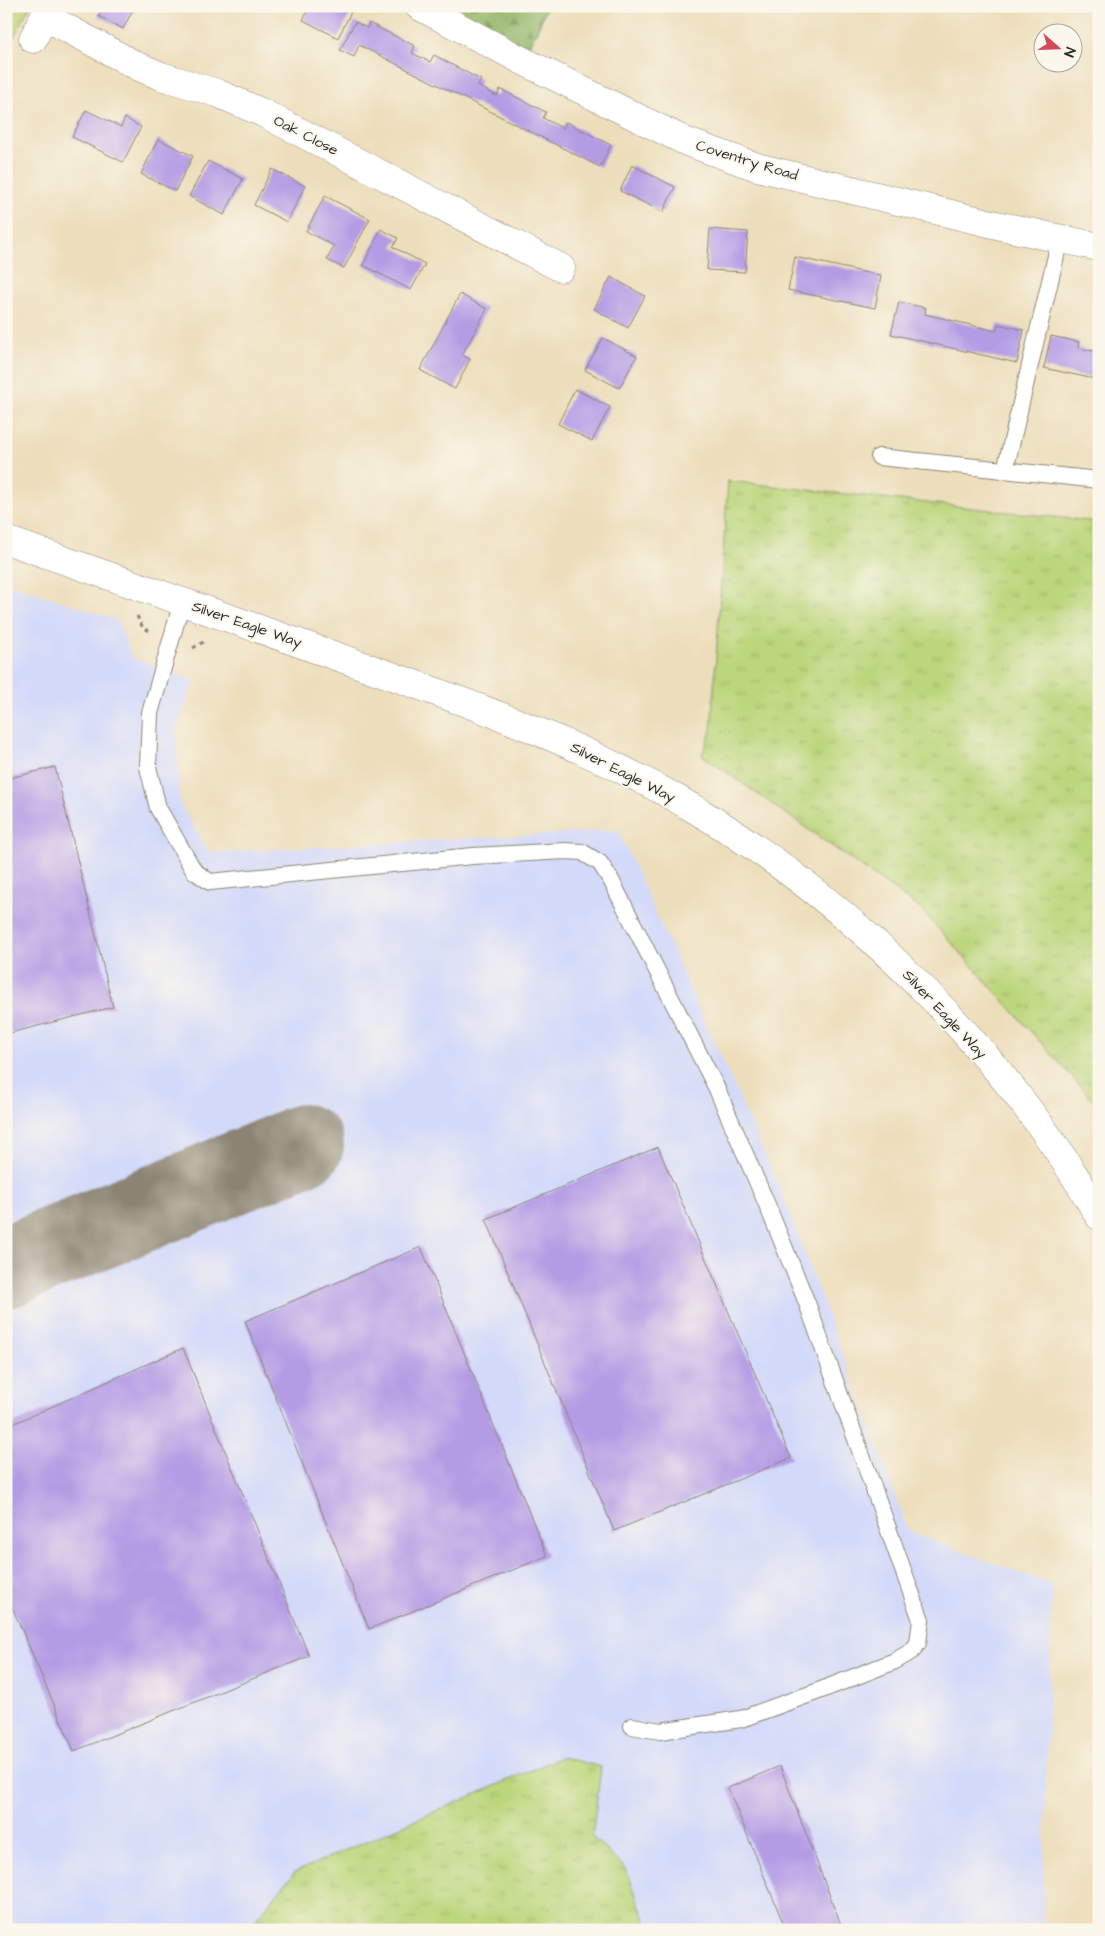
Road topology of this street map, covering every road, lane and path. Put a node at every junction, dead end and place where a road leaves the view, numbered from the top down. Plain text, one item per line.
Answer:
1 (419, 6) edge
2 (42, 20) edge
3 (1060, 239) junction
4 (1099, 247) edge
5 (561, 268) dead end
6 (879, 457) dead end
7 (1005, 470) junction
8 (1099, 480) edge
9 (6, 540) edge
10 (182, 602) junction
11 (171, 640) junction
12 (206, 640) dead end
13 (1099, 1216) edge
14 (632, 1726) dead end

1 - 3 street, Coventry Road
2 - 5 street, Oak Close
3 - 4 street, Coventry Road
3 - 7 lane
6 - 7 lane
7 - 8 lane
9 - 10 street, Silver Eagle Way
10 - 11 lane
10 - 13 street, Silver Eagle Way
11 - 12 path
11 - 14 lane

